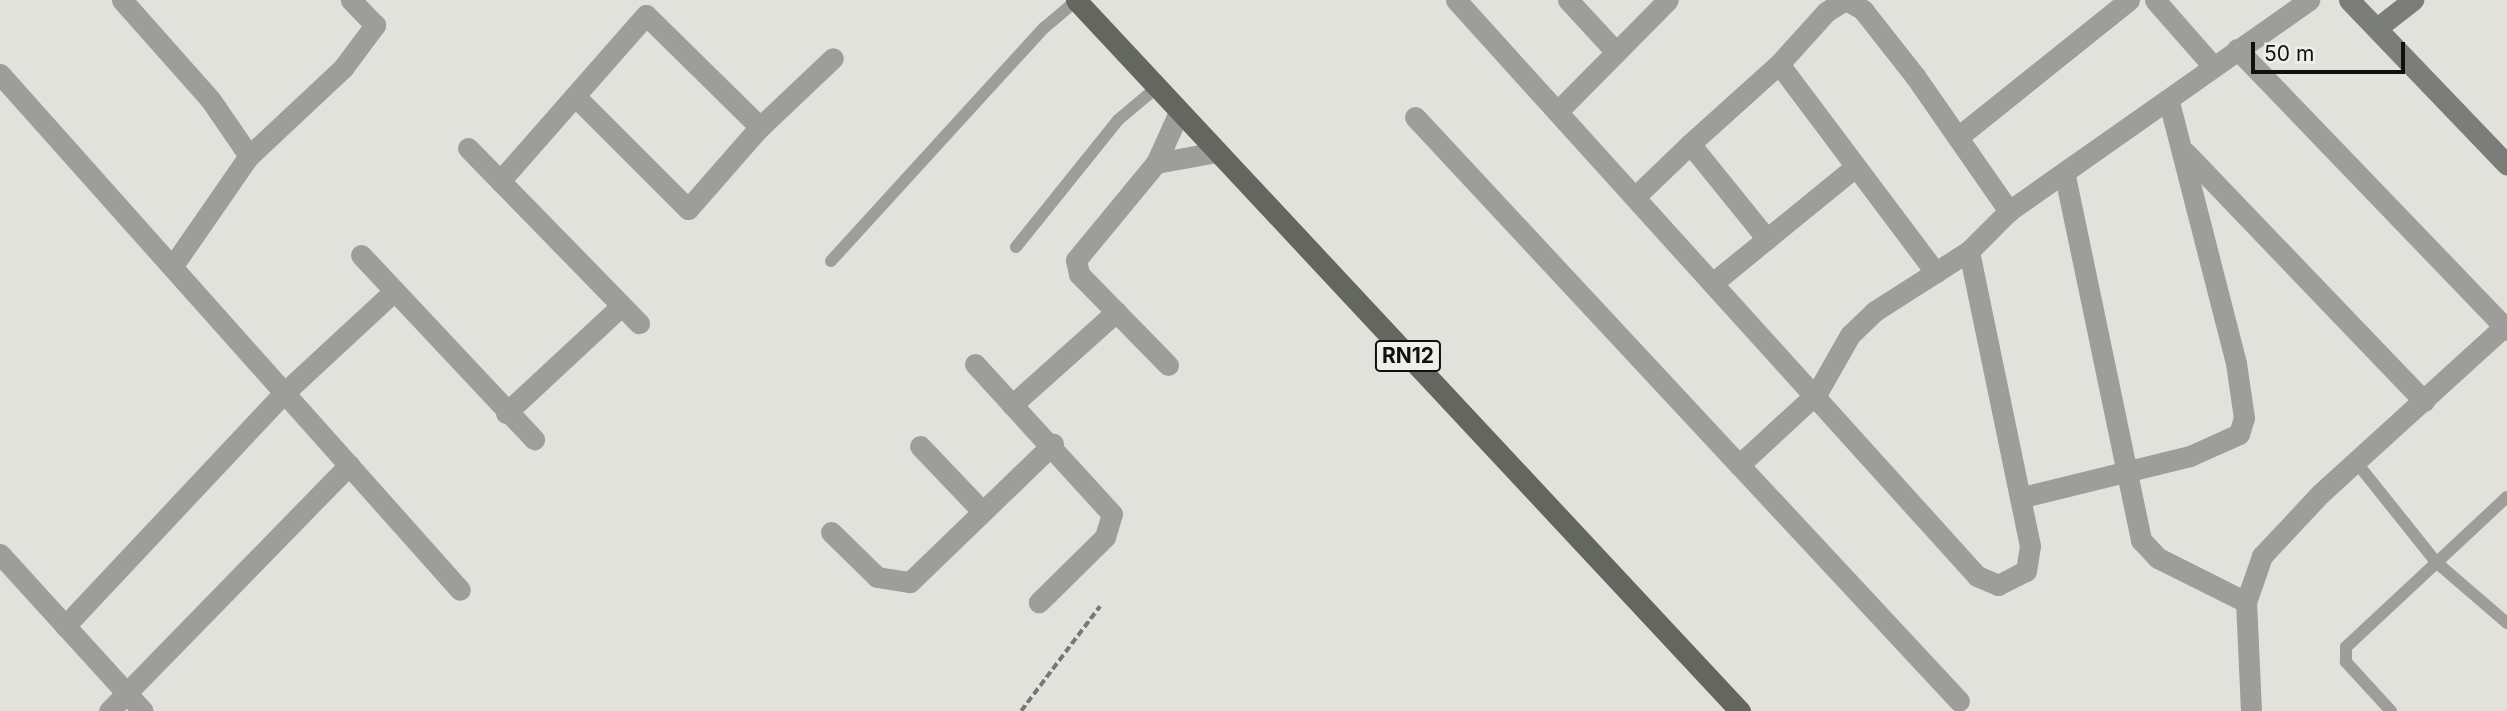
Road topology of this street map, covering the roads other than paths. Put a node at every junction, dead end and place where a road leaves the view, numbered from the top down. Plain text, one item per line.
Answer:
1 (122, 0) edge
2 (351, 0) edge
3 (1077, 0) edge
4 (1456, 0) edge
5 (1568, 0) edge
6 (1668, 0) edge
7 (1846, 0) edge
8 (2129, 0) edge
9 (2155, 0) edge
10 (2309, 0) edge
11 (2349, 0) edge
12 (2413, 0) edge
13 (2377, 28) junction
14 (2237, 49) junction
15 (1616, 52) junction
16 (833, 58) dead end
17 (1779, 64) junction
18 (2212, 65) junction
19 (0, 74) edge
20 (1156, 88) junction
21 (577, 98) junction
22 (2169, 102) junction
23 (1558, 111) junction
24 (1179, 112) junction
25 (1415, 117) dead end
26 (760, 127) junction
27 (1958, 137) junction
28 (1690, 144) junction
29 (468, 148) dead end
30 (2184, 151) junction
31 (1217, 152) junction
32 (249, 156) junction
33 (1156, 163) junction
34 (2507, 165) edge
35 (1854, 168) junction
36 (2065, 176) junction
37 (500, 181) junction
38 (1636, 197) junction
39 (2008, 211) junction
40 (1767, 239) junction
41 (1016, 247) dead end
42 (1969, 251) junction
43 (361, 255) dead end
44 (831, 261) dead end
45 (172, 267) junction
46 (1936, 273) junction
47 (1714, 282) junction
48 (394, 291) junction
49 (619, 308) junction
50 (1116, 313) junction
51 (639, 323) dead end
52 (2506, 327) edge
53 (975, 364) dead end
54 (1167, 365) dead end
55 (285, 393) junction
56 (1817, 393) junction
57 (2424, 401) junction
58 (1013, 405) junction
59 (506, 413) junction
60 (534, 439) dead end
61 (1053, 444) junction
62 (920, 446) dead end
63 (2356, 462) junction
64 (349, 465) junction
65 (1739, 465) junction
66 (2123, 473) junction
67 (2023, 497) junction
68 (2507, 497) edge
69 (981, 510) junction
70 (831, 532) dead end
71 (0, 554) edge
72 (2436, 562) junction
73 (460, 590) dead end
74 (1039, 602) dead end
75 (2246, 602) junction
76 (2507, 623) edge
77 (65, 625) junction
78 (127, 693) junction
79 (1959, 701) dead end
80 (109, 711) edge
81 (143, 711) edge
82 (1740, 711) edge
83 (2250, 711) edge
84 (2391, 711) edge

1 - 32 street
2 - 32 street
3 - 20 main road, RN12
3 - 44 lane
4 - 23 street
5 - 15 street
6 - 15 street
7 - 17 street
7 - 27 street
8 - 27 street
9 - 18 street
10 - 14 street
11 - 13 street
12 - 13 street
13 - 34 street
14 - 18 street
14 - 52 street
15 - 23 street
16 - 26 street
17 - 28 street
17 - 35 street
18 - 22 street
19 - 45 street
20 - 24 main road, RN12
20 - 41 lane
21 - 26 street
21 - 26 street
21 - 37 street
22 - 30 street
22 - 36 street
23 - 38 street
24 - 31 main road, RN12
24 - 33 street
25 - 65 street
27 - 39 street
28 - 38 street
28 - 40 street
29 - 37 street
30 - 57 street
30 - 66 street
31 - 33 street
31 - 82 main road, RN12
32 - 45 street
33 - 50 street
35 - 40 street
35 - 46 street
36 - 39 street
36 - 66 street
37 - 49 street
38 - 47 street
39 - 42 street
40 - 47 street
42 - 46 street
42 - 67 street
43 - 48 street
45 - 55 street
46 - 56 street
47 - 56 street
48 - 55 street
48 - 59 street
49 - 51 street
49 - 59 street
50 - 54 street
50 - 58 street
52 - 57 street
53 - 58 street
55 - 64 street
55 - 77 street
56 - 65 street
56 - 67 street
57 - 63 street
58 - 61 street
59 - 60 street
61 - 69 street
61 - 74 street
62 - 69 street
63 - 72 lane
63 - 75 street
64 - 73 street
64 - 78 street
65 - 79 street
66 - 67 street
66 - 75 street
68 - 72 lane
69 - 70 street
71 - 77 street
72 - 76 lane
72 - 84 lane
75 - 83 street
77 - 78 street
78 - 80 street
78 - 81 street

